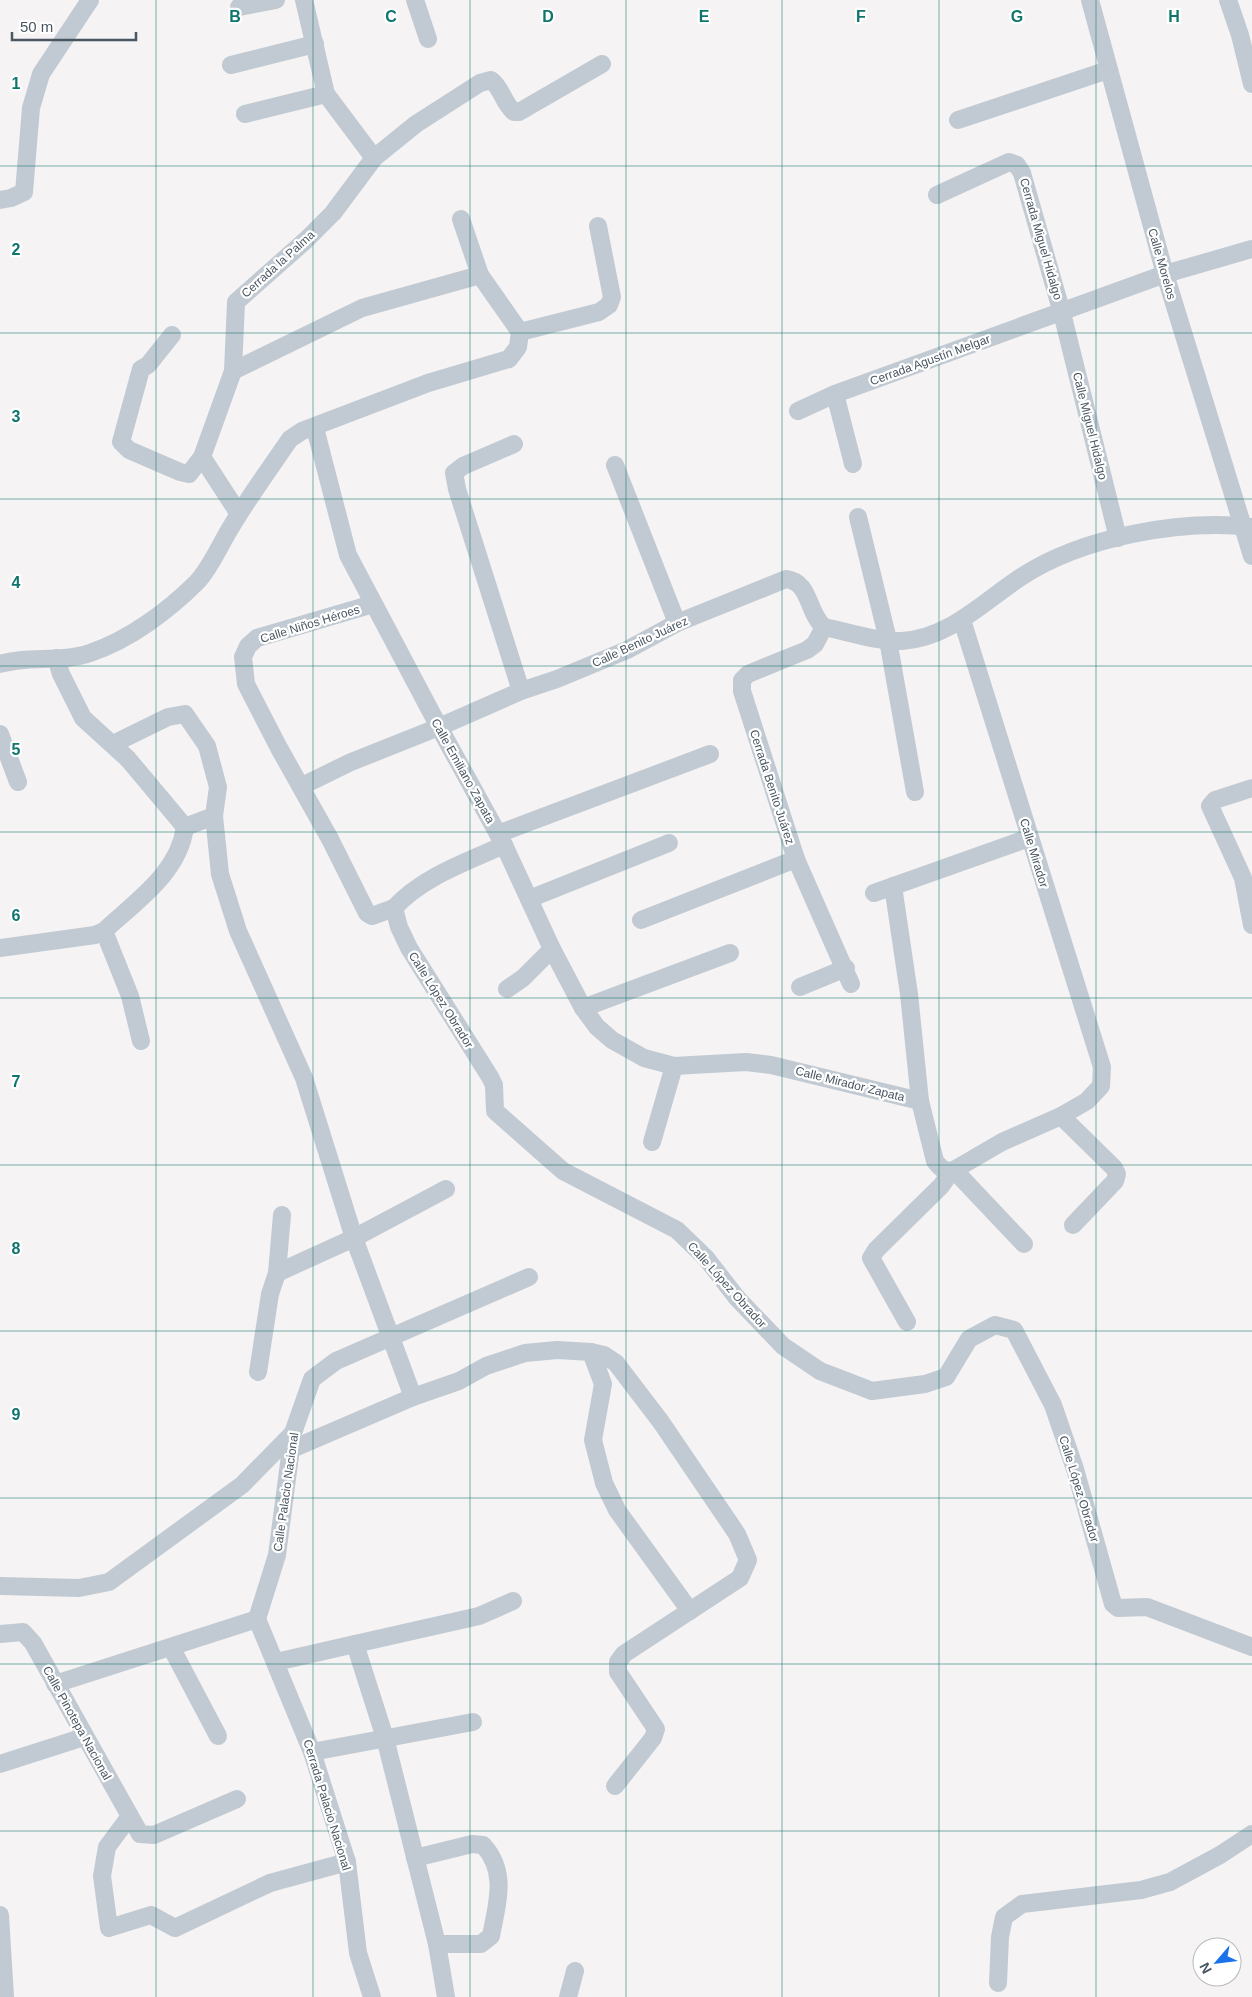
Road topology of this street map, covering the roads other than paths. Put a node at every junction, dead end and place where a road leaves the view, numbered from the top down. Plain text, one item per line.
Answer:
1 (90, 0) edge
2 (276, 0) edge
3 (304, 0) edge
4 (415, 0) edge
5 (1090, 0) edge
6 (1228, 0) edge
7 (239, 7) dead end
8 (428, 39) dead end
9 (315, 44) junction
10 (602, 64) dead end
11 (231, 65) dead end
12 (1108, 70) junction
13 (1252, 84) edge
14 (326, 94) junction
15 (245, 114) dead end
16 (958, 120) dead end
17 (374, 158) junction
18 (937, 195) dead end
19 (0, 200) edge
20 (461, 219) dead end
21 (598, 226) dead end
22 (1252, 249) edge
23 (1165, 274) junction
24 (480, 275) junction
25 (1062, 313) junction
26 (520, 332) junction
27 (172, 335) dead end
28 (233, 371) junction
29 (835, 394) junction
30 (798, 411) dead end
31 (315, 428) junction
32 (514, 444) dead end
33 (202, 457) junction
34 (853, 464) dead end
35 (615, 465) dead end
36 (239, 514) junction
37 (858, 517) dead end
38 (1247, 527) edge
39 (1118, 538) junction
40 (1252, 556) edge
41 (373, 604) junction
42 (962, 620) junction
43 (677, 623) junction
44 (824, 627) junction
45 (888, 640) junction
46 (56, 658) junction
47 (0, 664) edge
48 (521, 691) junction
49 (438, 728) junction
50 (0, 734) edge
51 (113, 744) junction
52 (710, 754) dead end
53 (18, 782) dead end
54 (302, 786) junction
55 (1252, 788) edge
56 (915, 792) dead end
57 (214, 816) junction
58 (185, 827) junction
59 (1029, 838) junction
60 (501, 840) junction
61 (669, 843) dead end
62 (796, 859) junction
63 (893, 886) junction
64 (874, 893) dead end
65 (529, 899) junction
66 (394, 908) junction
67 (641, 920) dead end
68 (1252, 925) edge
69 (104, 931) junction
70 (0, 948) edge
71 (552, 949) junction
72 (730, 953) dead end
73 (800, 987) dead end
74 (507, 989) dead end
75 (582, 1008) junction
76 (141, 1041) dead end
77 (674, 1066) junction
78 (920, 1101) junction
79 (1061, 1116) junction
80 (652, 1142) dead end
81 (951, 1171) junction
82 (446, 1190) dead end
83 (282, 1215) dead end
84 (1073, 1225) dead end
85 (354, 1238) junction
86 (1024, 1244) dead end
87 (277, 1273) junction
88 (529, 1277) dead end
89 (907, 1322) dead end
90 (391, 1337) junction
91 (591, 1352) junction
92 (258, 1372) dead end
93 (412, 1398) junction
94 (292, 1441) junction
95 (0, 1586) edge
96 (513, 1601) dead end
97 (690, 1611) junction
98 (258, 1619) junction
99 (0, 1634) edge
100 (355, 1644) junction
101 (171, 1646) junction
102 (1252, 1647) edge
103 (276, 1662) junction
104 (55, 1684) junction
105 (473, 1722) dead end
106 (218, 1736) dead end
107 (84, 1737) junction
108 (385, 1738) junction
109 (312, 1752) junction
110 (0, 1764) edge
111 (615, 1786) dead end
112 (237, 1799) dead end
113 (130, 1816) junction
114 (1252, 1834) edge
115 (414, 1858) junction
116 (348, 1862) junction
117 (0, 1914) edge
118 (437, 1944) junction
119 (575, 1971) dead end
120 (998, 1983) dead end
121 (5, 1997) edge
122 (372, 1997) edge
123 (446, 1997) edge
124 (568, 1997) edge

1 - 19 street
2 - 7 street
3 - 9 street
4 - 8 street
5 - 12 street, Calle Morelos
6 - 13 street
9 - 11 street
9 - 14 street
10 - 17 street, Cerrada la Palma
12 - 16 street
12 - 23 street, Calle Morelos
14 - 15 street
14 - 17 street
17 - 28 street, Cerrada la Palma
18 - 25 street, Cerrada Miguel Hidalgo
20 - 24 street
21 - 26 street
22 - 23 street, Cerrada Agustín Melgar
23 - 25 street, Cerrada Agustín Melgar
23 - 38 street, Calle Morelos
24 - 26 street
24 - 28 street
25 - 29 street, Cerrada Agustín Melgar
25 - 39 street, Calle Miguel Hidalgo
26 - 31 street
27 - 33 street
28 - 33 street, Cerrada la Palma
29 - 30 street, Cerrada Agustín Melgar
29 - 34 street
31 - 36 street
31 - 41 street, Calle Emiliano Zapata
32 - 48 street
33 - 36 street
35 - 43 street
36 - 46 street
37 - 45 street
38 - 39 street
38 - 40 street, Calle Morelos
39 - 42 street
41 - 49 street, Calle Emiliano Zapata
41 - 54 street, Calle Niños Héroes
42 - 45 street
42 - 59 street, Calle Mirador
43 - 44 street, Calle Benito Juárez
43 - 48 street, Calle Benito Juárez
44 - 45 street
44 - 62 street, Cerrada Benito Juárez
45 - 56 street
46 - 47 street
46 - 51 street
48 - 49 street, Calle Benito Juárez
49 - 54 street, Calle Benito Juárez
49 - 60 street, Calle Emiliano Zapata
50 - 53 street
51 - 57 street
51 - 58 street
52 - 60 street
54 - 66 street
55 - 68 street
57 - 58 street
57 - 85 street
58 - 69 street
59 - 63 street
59 - 79 street, Calle Mirador
60 - 65 street, Calle Emiliano Zapata
60 - 66 street
61 - 65 street
62 - 67 street, Cerrada Benito Juárez
62 - 73 street
63 - 64 street
63 - 78 street
65 - 71 street, Calle Emiliano Zapata
66 - 102 street, Calle López Obrador
69 - 70 street
69 - 76 street
71 - 74 street
71 - 75 street, Calle Emiliano Zapata
72 - 75 street
75 - 77 street, Calle Emiliano Zapata
77 - 78 street, Calle Mirador Zapata
77 - 80 street
78 - 81 street, Calle Mirador Zapata
79 - 81 street
79 - 84 street
81 - 86 street, Calle Mirador Zapata
81 - 89 street
82 - 85 street
83 - 87 street
85 - 87 street
85 - 90 street
87 - 92 street
88 - 90 street
90 - 93 street
90 - 94 street, Calle Palacio Nacional
91 - 93 street
91 - 97 street
91 - 97 street
93 - 94 street
94 - 95 street
94 - 98 street, Calle Palacio Nacional
96 - 100 street
97 - 111 street
98 - 101 street
98 - 103 street, Cerrada Palacio Nacional
99 - 104 street, Calle Pinotepa Nacional
100 - 103 street
100 - 108 street
101 - 104 street
101 - 106 street
103 - 109 street, Cerrada Palacio Nacional
104 - 107 street, Calle Pinotepa Nacional
105 - 108 street
107 - 110 street
107 - 113 street, Calle Pinotepa Nacional
108 - 109 street
108 - 115 street
109 - 116 street, Cerrada Palacio Nacional
112 - 113 street, Calle Pinotepa Nacional
113 - 116 street
114 - 120 street
115 - 118 street
115 - 118 street
116 - 122 street, Cerrada Palacio Nacional
117 - 121 street
118 - 123 street
119 - 124 street

